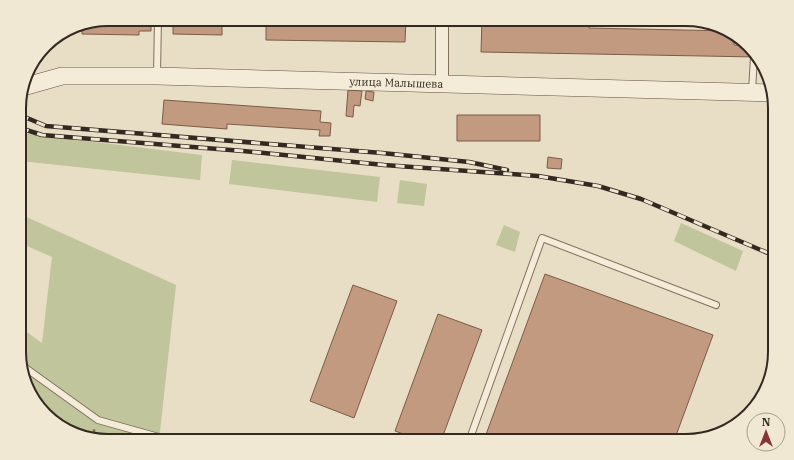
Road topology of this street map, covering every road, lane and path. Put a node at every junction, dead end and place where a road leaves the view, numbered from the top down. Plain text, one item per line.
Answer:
1 (158, 26) edge
2 (442, 26) edge
3 (754, 62) edge
4 (157, 76) junction
5 (442, 84) junction
6 (29, 85) edge
7 (752, 93) junction
8 (766, 93) edge
9 (716, 305) dead end
10 (28, 370) edge
11 (148, 434) edge
12 (472, 434) edge

1 - 4 lane
2 - 5 street
3 - 7 lane
4 - 5 street, улица Малышева
4 - 6 street, улица Малышева
5 - 7 street, улица Малышева
7 - 8 street, улица Малышева
9 - 12 lane
10 - 11 lane

